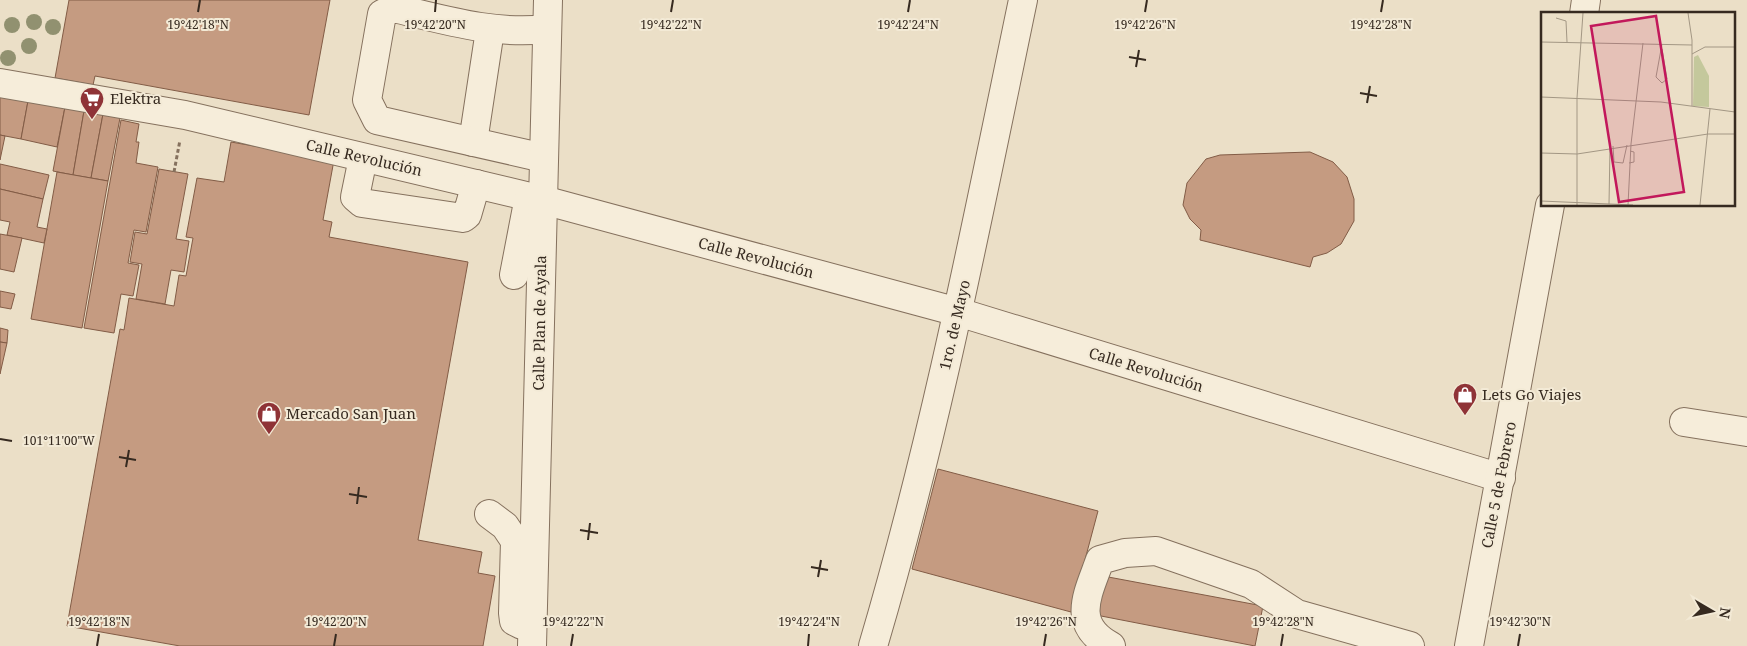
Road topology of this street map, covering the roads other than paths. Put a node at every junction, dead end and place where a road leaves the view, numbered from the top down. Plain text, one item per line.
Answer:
1 (548, 0) edge
2 (1023, 0) edge
3 (547, 29) junction
4 (490, 30) junction
5 (0, 83) edge
6 (473, 142) junction
7 (363, 158) junction
8 (544, 158) junction
9 (476, 184) junction
10 (536, 198) junction
11 (1550, 206) edge
12 (514, 275) dead end
13 (958, 312) junction
14 (1684, 422) dead end
15 (1747, 432) edge
16 (1501, 478) junction
17 (489, 514) dead end
18 (532, 636) edge
19 (874, 646) edge
20 (1111, 646) edge
21 (1410, 646) edge
22 (1468, 646) edge

1 - 3 street, Calle Plan de Ayala
2 - 13 street, 1ro. de Mayo
3 - 4 street
3 - 8 street, Calle Plan de Ayala
4 - 6 street
4 - 6 street
5 - 7 street, Calle Revolución
6 - 8 street
7 - 9 street, Calle Revolución
7 - 9 street
8 - 10 street, Calle Plan de Ayala
9 - 10 street, Calle Revolución
10 - 12 street
10 - 13 street, Calle Revolución
10 - 18 street, Calle Plan de Ayala
11 - 16 street, Calle 5 de Febrero
13 - 16 street, Calle Revolución
13 - 19 street, 1ro. de Mayo
14 - 15 street
16 - 22 street, Calle 5 de Febrero
17 - 18 street
20 - 21 street

